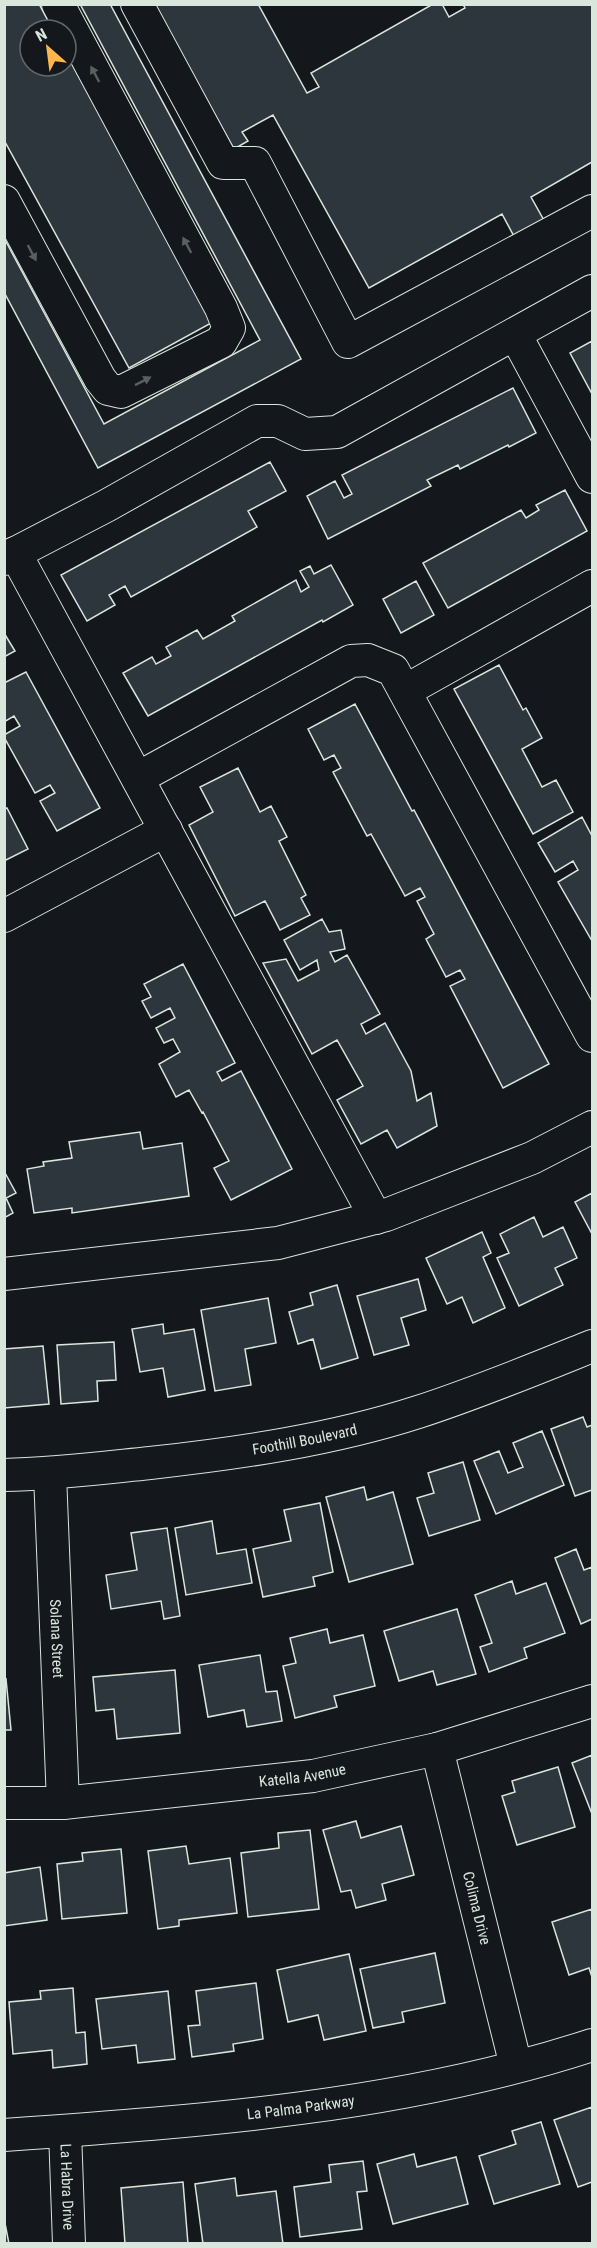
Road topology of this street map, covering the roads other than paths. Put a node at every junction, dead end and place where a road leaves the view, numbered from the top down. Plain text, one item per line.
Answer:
1 (58, 4) edge
2 (137, 4) edge
3 (4, 201) edge
4 (592, 211) edge
5 (592, 291) edge
6 (516, 334) junction
7 (592, 477) edge
8 (10, 556) edge
9 (592, 586) edge
10 (405, 692) junction
11 (138, 778) junction
12 (166, 830) junction
13 (4, 916) edge
14 (592, 1035) edge
15 (592, 1127) edge
16 (376, 1218) junction
17 (4, 1274) edge
18 (592, 1346) edge
19 (50, 1474) junction
20 (4, 1475) edge
21 (592, 1701) edge
22 (437, 1749) junction
23 (4, 1803) edge
24 (63, 1803) junction
25 (592, 2045) edge
26 (516, 2066) junction
27 (65, 2131) junction
28 (4, 2135) edge
29 (69, 2244) edge

3 -> 1 street
2 - 4 street
5 - 6 street
6 - 7 street
6 - 8 street
8 - 11 street
9 - 10 street
10 - 11 street
10 - 14 street
11 - 12 street
12 - 13 street
12 - 16 street
15 - 16 street
16 - 17 street
18 - 19 street, Foothill Boulevard
19 - 20 street, Foothill Boulevard
19 - 24 street, Solana Street
21 - 22 street, Katella Avenue
22 - 24 street, Katella Avenue
22 - 26 street, Colima Drive
23 - 24 street, Katella Avenue
25 - 26 street, La Palma Parkway
26 - 27 street, La Palma Parkway
27 - 28 street, La Palma Parkway
27 - 29 street, La Habra Drive

